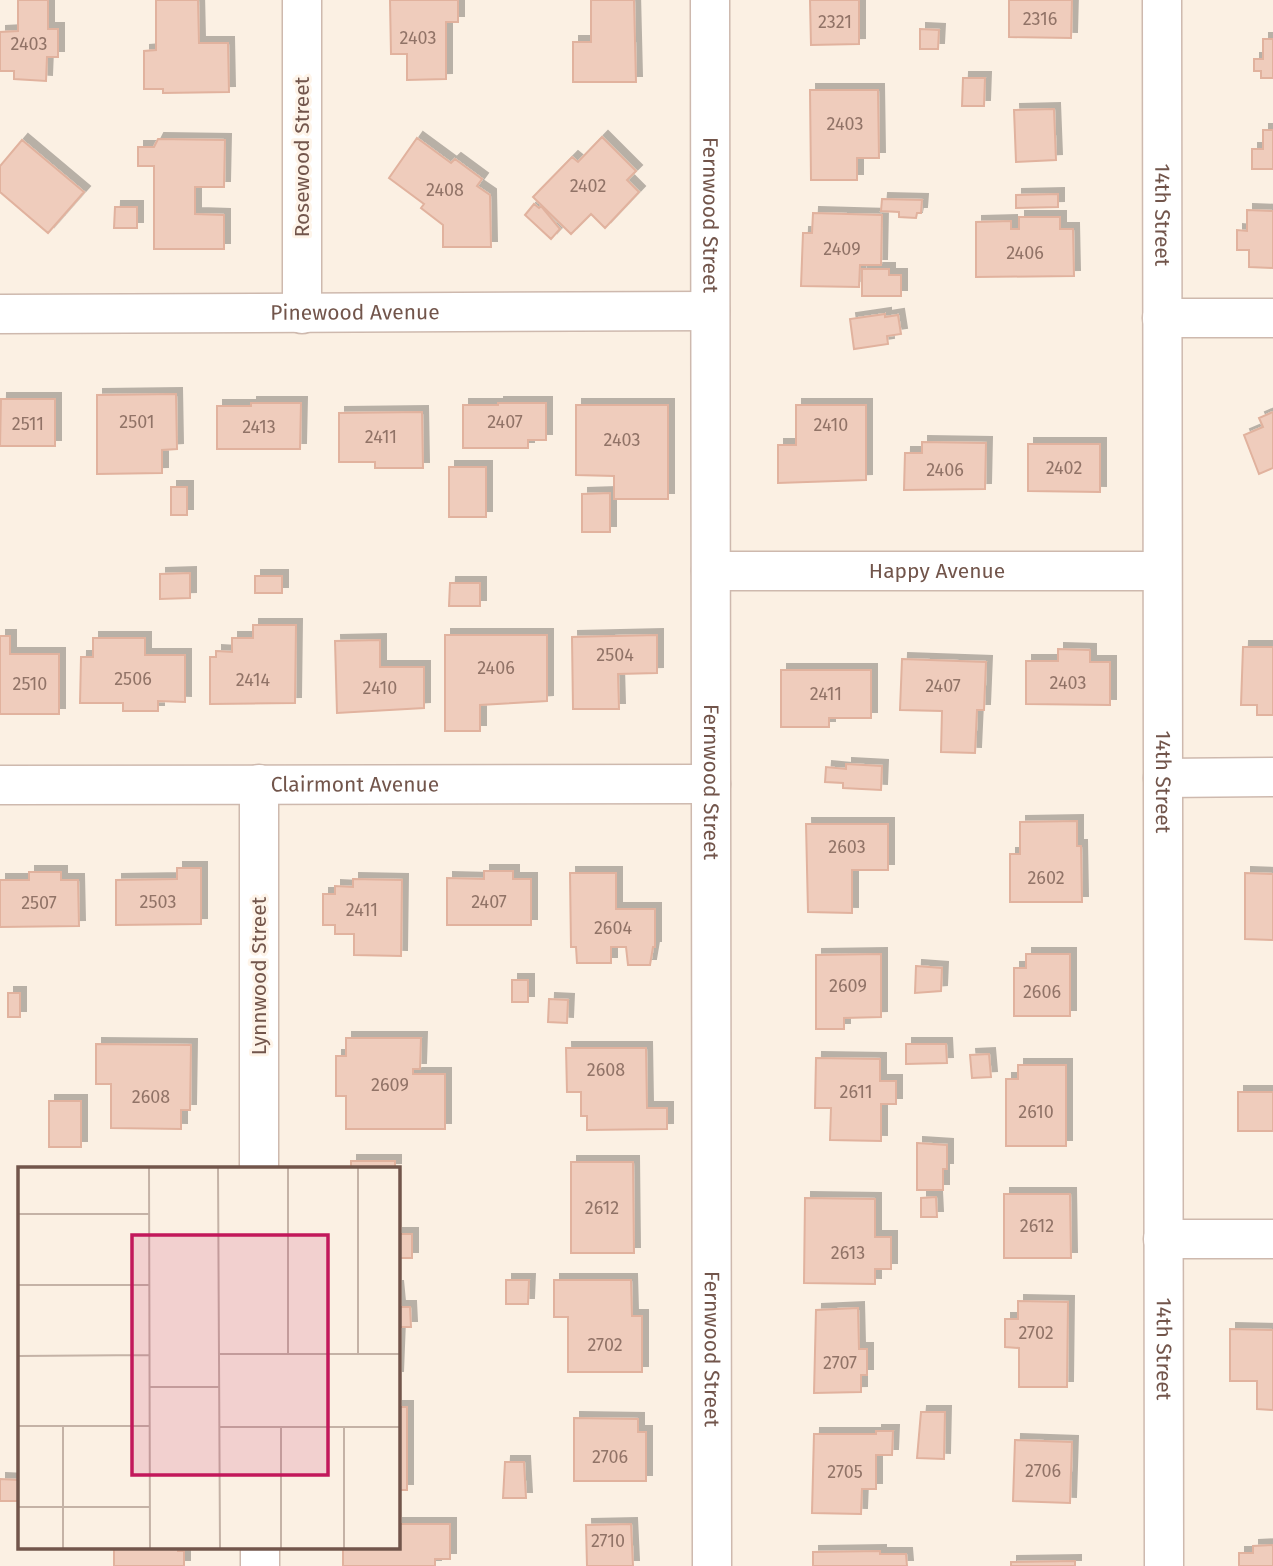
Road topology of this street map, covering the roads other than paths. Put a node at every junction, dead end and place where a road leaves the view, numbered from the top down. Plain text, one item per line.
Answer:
1 (302, 0) edge
2 (710, 0) edge
3 (1162, 0) edge
4 (710, 311) junction
5 (0, 314) edge
6 (302, 314) junction
7 (1162, 318) junction
8 (1273, 318) edge
9 (711, 571) junction
10 (1162, 571) junction
11 (1273, 777) edge
12 (1163, 778) junction
13 (259, 784) junction
14 (711, 784) junction
15 (0, 785) edge
16 (259, 1167) edge
17 (1163, 1239) junction
18 (1273, 1239) edge
19 (260, 1548) edge
20 (260, 1566) edge
21 (712, 1566) edge
22 (1164, 1566) edge

1 - 6 street, Rosewood Street
2 - 4 street, Fernwood Street
3 - 7 street, 14th Street
4 - 6 street, Pinewood Avenue
4 - 9 street, Fernwood Street
5 - 6 street, Pinewood Avenue
7 - 8 street
7 - 10 street, 14th Street
9 - 10 street, Happy Avenue
9 - 14 street, Fernwood Street
10 - 12 street, 14th Street
11 - 12 street
12 - 17 street, 14th Street
13 - 14 street, Clairmont Avenue
13 - 15 street, Clairmont Avenue
13 - 16 street, Lynnwood Street
14 - 21 street, Fernwood Street
17 - 18 street
17 - 22 street, 14th Street
19 - 20 street

